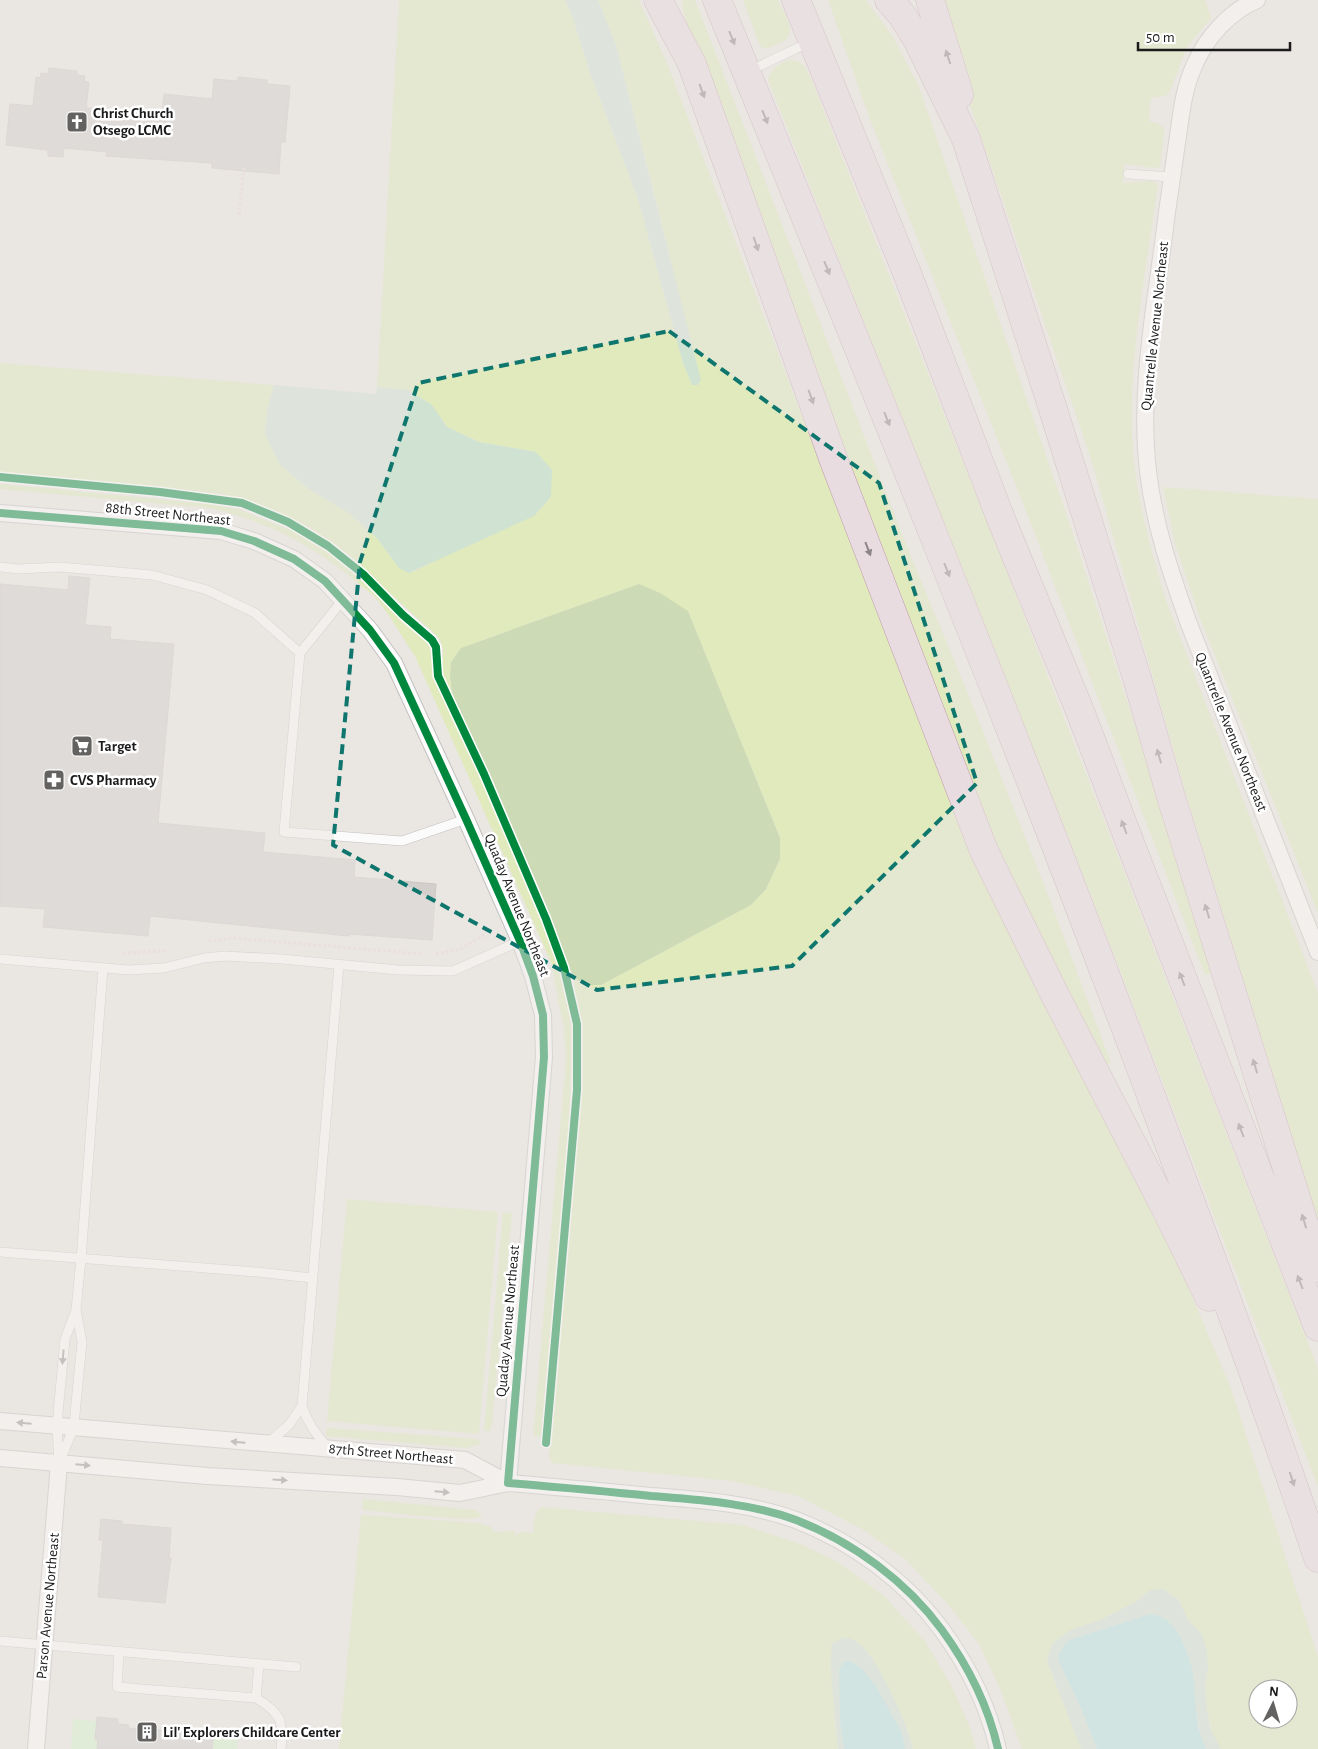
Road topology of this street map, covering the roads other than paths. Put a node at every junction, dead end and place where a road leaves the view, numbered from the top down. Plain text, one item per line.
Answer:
1 (658, 0) edge
2 (675, 0) edge
3 (796, 0) edge
4 (889, 0) edge
5 (930, 0) edge
6 (1257, 0) edge
7 (718, 2) edge
8 (812, 41) junction
9 (692, 64) junction
10 (747, 72) junction
11 (966, 139) junction
12 (1128, 174) dead end
13 (1172, 177) junction
14 (0, 513) edge
15 (0, 567) edge
16 (342, 601) junction
17 (300, 653) junction
18 (466, 819) junction
19 (520, 941) junction
20 (1318, 952) edge
21 (0, 959) edge
22 (339, 964) junction
23 (103, 968) junction
24 (0, 1252) edge
25 (81, 1259) junction
26 (1318, 1268) edge
27 (312, 1278) junction
28 (76, 1310) junction
29 (1318, 1327) edge
30 (302, 1406) junction
31 (0, 1421) edge
32 (57, 1426) junction
33 (74, 1427) junction
34 (1276, 1433) junction
35 (267, 1444) junction
36 (330, 1449) junction
37 (0, 1458) edge
38 (59, 1463) junction
39 (508, 1483) junction
40 (1318, 1558) edge
41 (0, 1641) edge
42 (46, 1644) junction
43 (119, 1652) junction
44 (259, 1664) junction
45 (296, 1667) dead end
46 (256, 1698) junction
47 (36, 1749) edge
48 (281, 1749) edge
49 (998, 1749) edge

1 - 9 highway
2 - 9 highway
3 - 8 highway
4 - 11 highway
11 -> 5 highway
6 - 13 street, Quantrelle Avenue Northeast
7 -> 10 highway
8 - 10 lane
29 -> 8 highway
9 -> 34 highway
10 -> 34 highway
26 -> 11 highway
12 - 13 lane
13 - 20 street, Quantrelle Avenue Northeast
14 - 16 street, 88th Street Northeast
15 - 17 lane
16 - 17 lane
16 - 18 street, Quaday Avenue Northeast
17 - 18 lane
18 - 19 street, Quaday Avenue Northeast
19 - 22 lane
19 - 39 street, Quaday Avenue Northeast
21 - 23 lane
22 - 23 lane
22 - 27 lane
23 - 25 lane
24 - 25 lane
25 - 27 lane
25 - 28 lane
27 - 30 lane
28 -> 32 lane
28 - 33 lane
30 - 35 lane
30 - 36 lane
32 -> 31 street, 87th Street Northeast
32 - 33 street, 87th Street Northeast
32 - 38 lane
35 -> 33 street, 87th Street Northeast
33 - 38 lane
34 -> 40 highway
35 - 36 street, 87th Street Northeast
36 - 39 street, 87th Street Northeast
37 - 38 street
38 -> 39 street
38 - 42 street, Parson Avenue Northeast
39 - 49 street
41 - 42 lane
42 - 43 lane
42 - 47 street, Parson Avenue Northeast
43 - 44 lane
43 - 46 lane
44 - 45 lane
44 - 46 lane
46 - 48 lane

